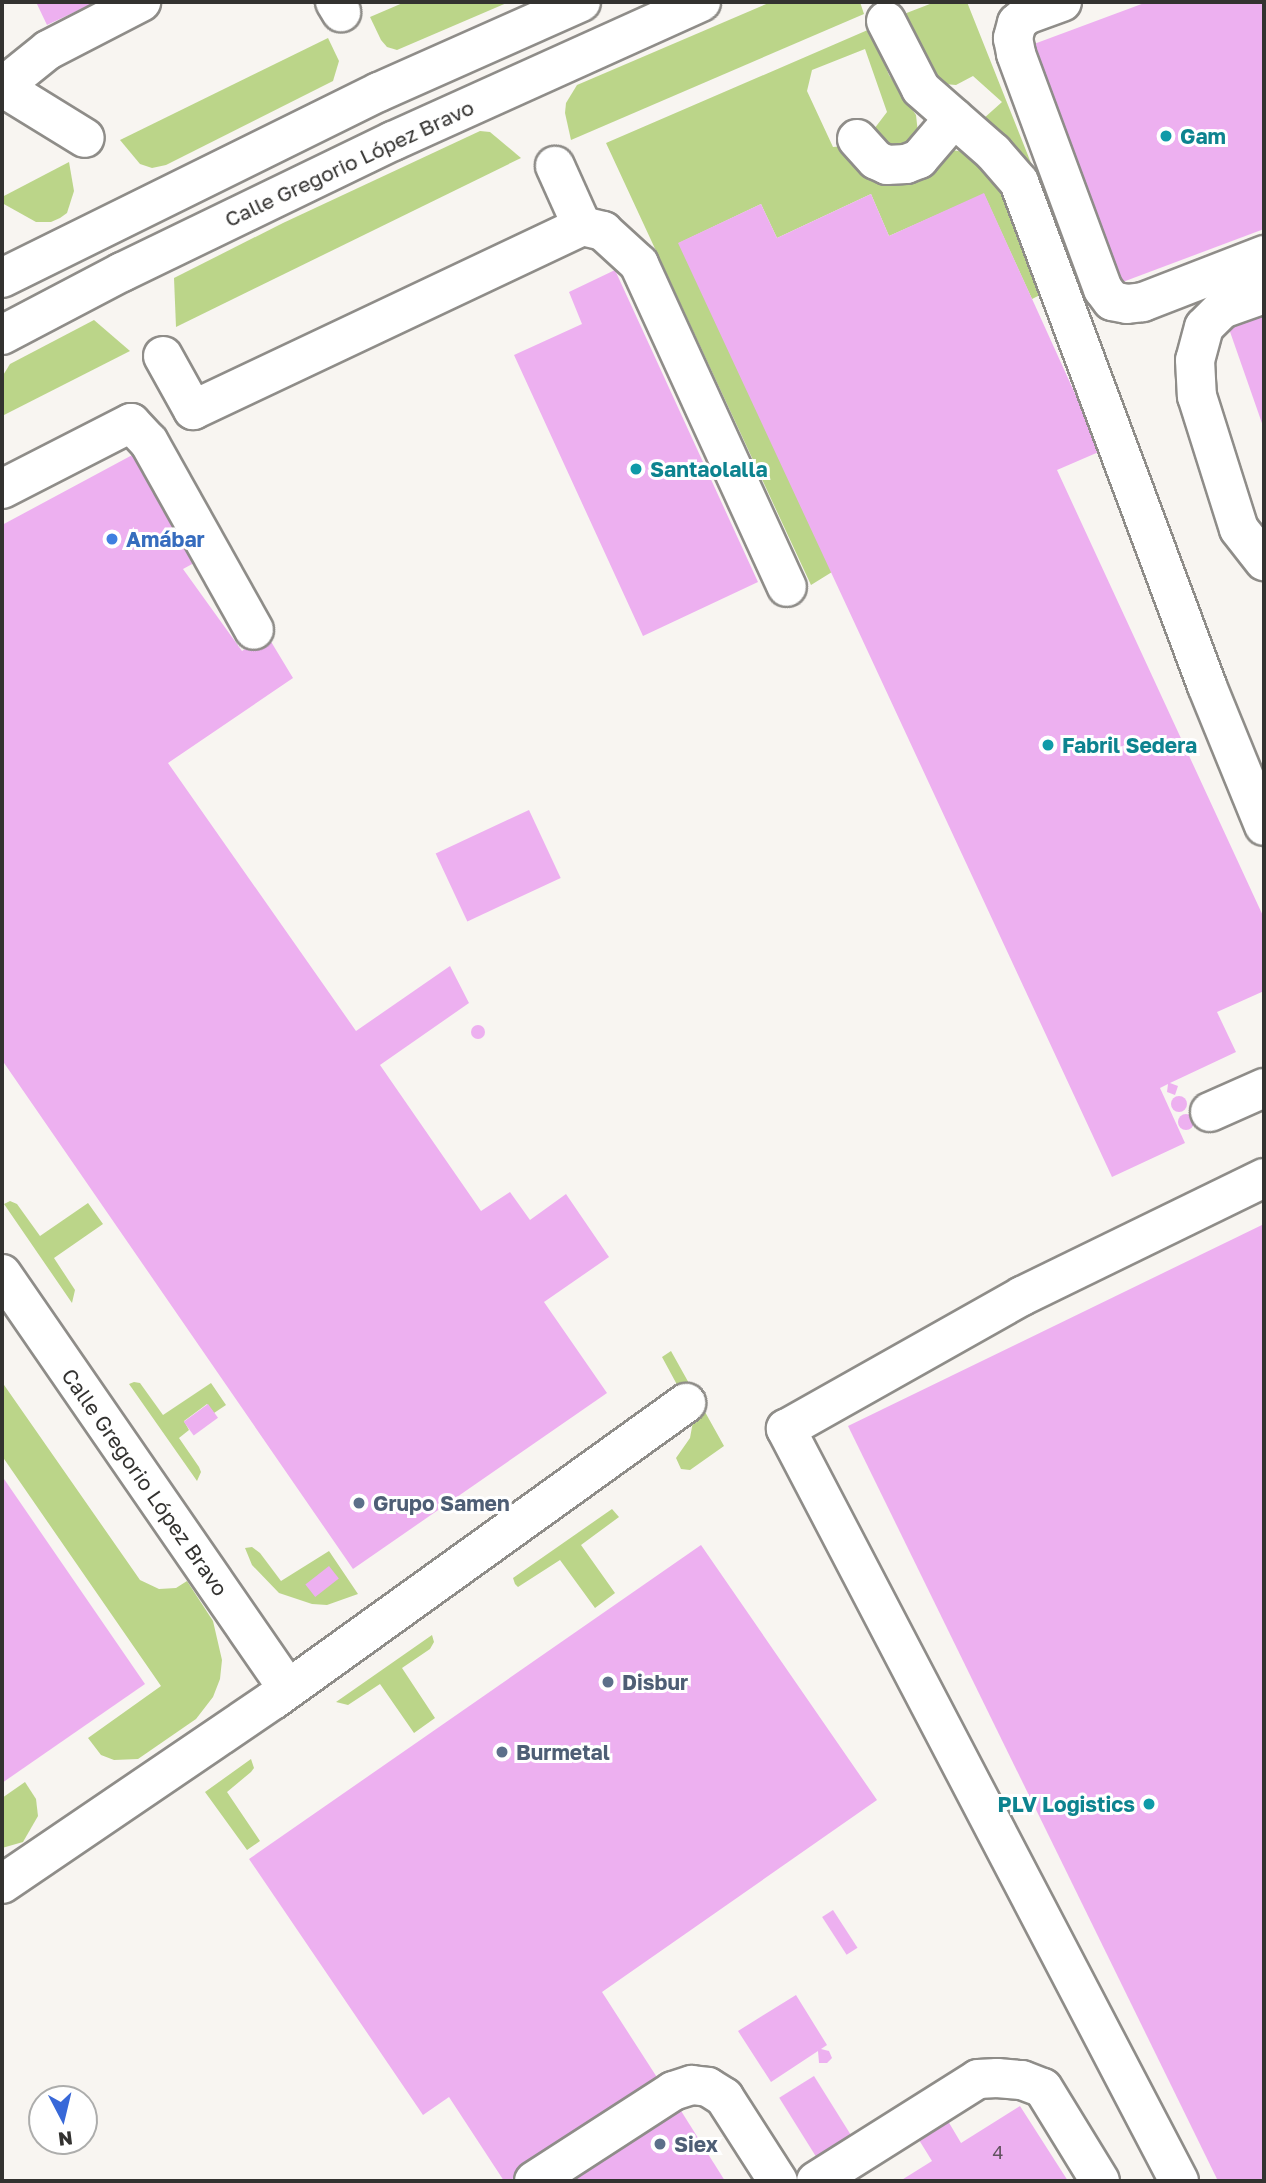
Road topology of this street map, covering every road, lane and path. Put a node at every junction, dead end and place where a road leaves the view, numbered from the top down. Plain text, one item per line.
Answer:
1 (141, 2) edge
2 (581, 2) edge
3 (701, 2) edge
4 (1062, 2) edge
5 (886, 21) dead end
6 (2, 87) edge
7 (954, 118) junction
8 (85, 138) dead end
9 (857, 139) dead end
10 (555, 166) dead end
11 (582, 226) junction
12 (1264, 256) edge
13 (2, 278) edge
14 (1264, 294) edge
15 (2, 335) edge
16 (163, 356) dead end
17 (2, 489) edge
18 (1264, 561) edge
19 (787, 587) dead end
20 (254, 630) dead end
21 (1264, 826) edge
22 (1264, 1088) edge
23 (1210, 1112) dead end
24 (1264, 1178) edge
25 (2, 1275) edge
26 (686, 1403) dead end
27 (288, 1689) junction
28 (2, 1884) edge
29 (534, 2181) edge
30 (778, 2181) edge
31 (816, 2181) edge
32 (1100, 2181) edge
33 (1179, 2181) edge

1 - 6 main road
2 - 13 main road
3 - 15 main road, Calle Gregorio López Bravo
4 - 12 main road
5 - 7 main road
6 - 8 main road
7 - 9 main road
7 - 21 main road
10 - 11 main road
11 - 16 main road
11 - 19 main road
14 - 18 main road
17 - 20 main road
22 - 23 main road
24 - 33 main road
25 - 27 main road, Calle Gregorio López Bravo
26 - 27 main road
27 - 28 main road
29 - 30 main road
31 - 32 main road

